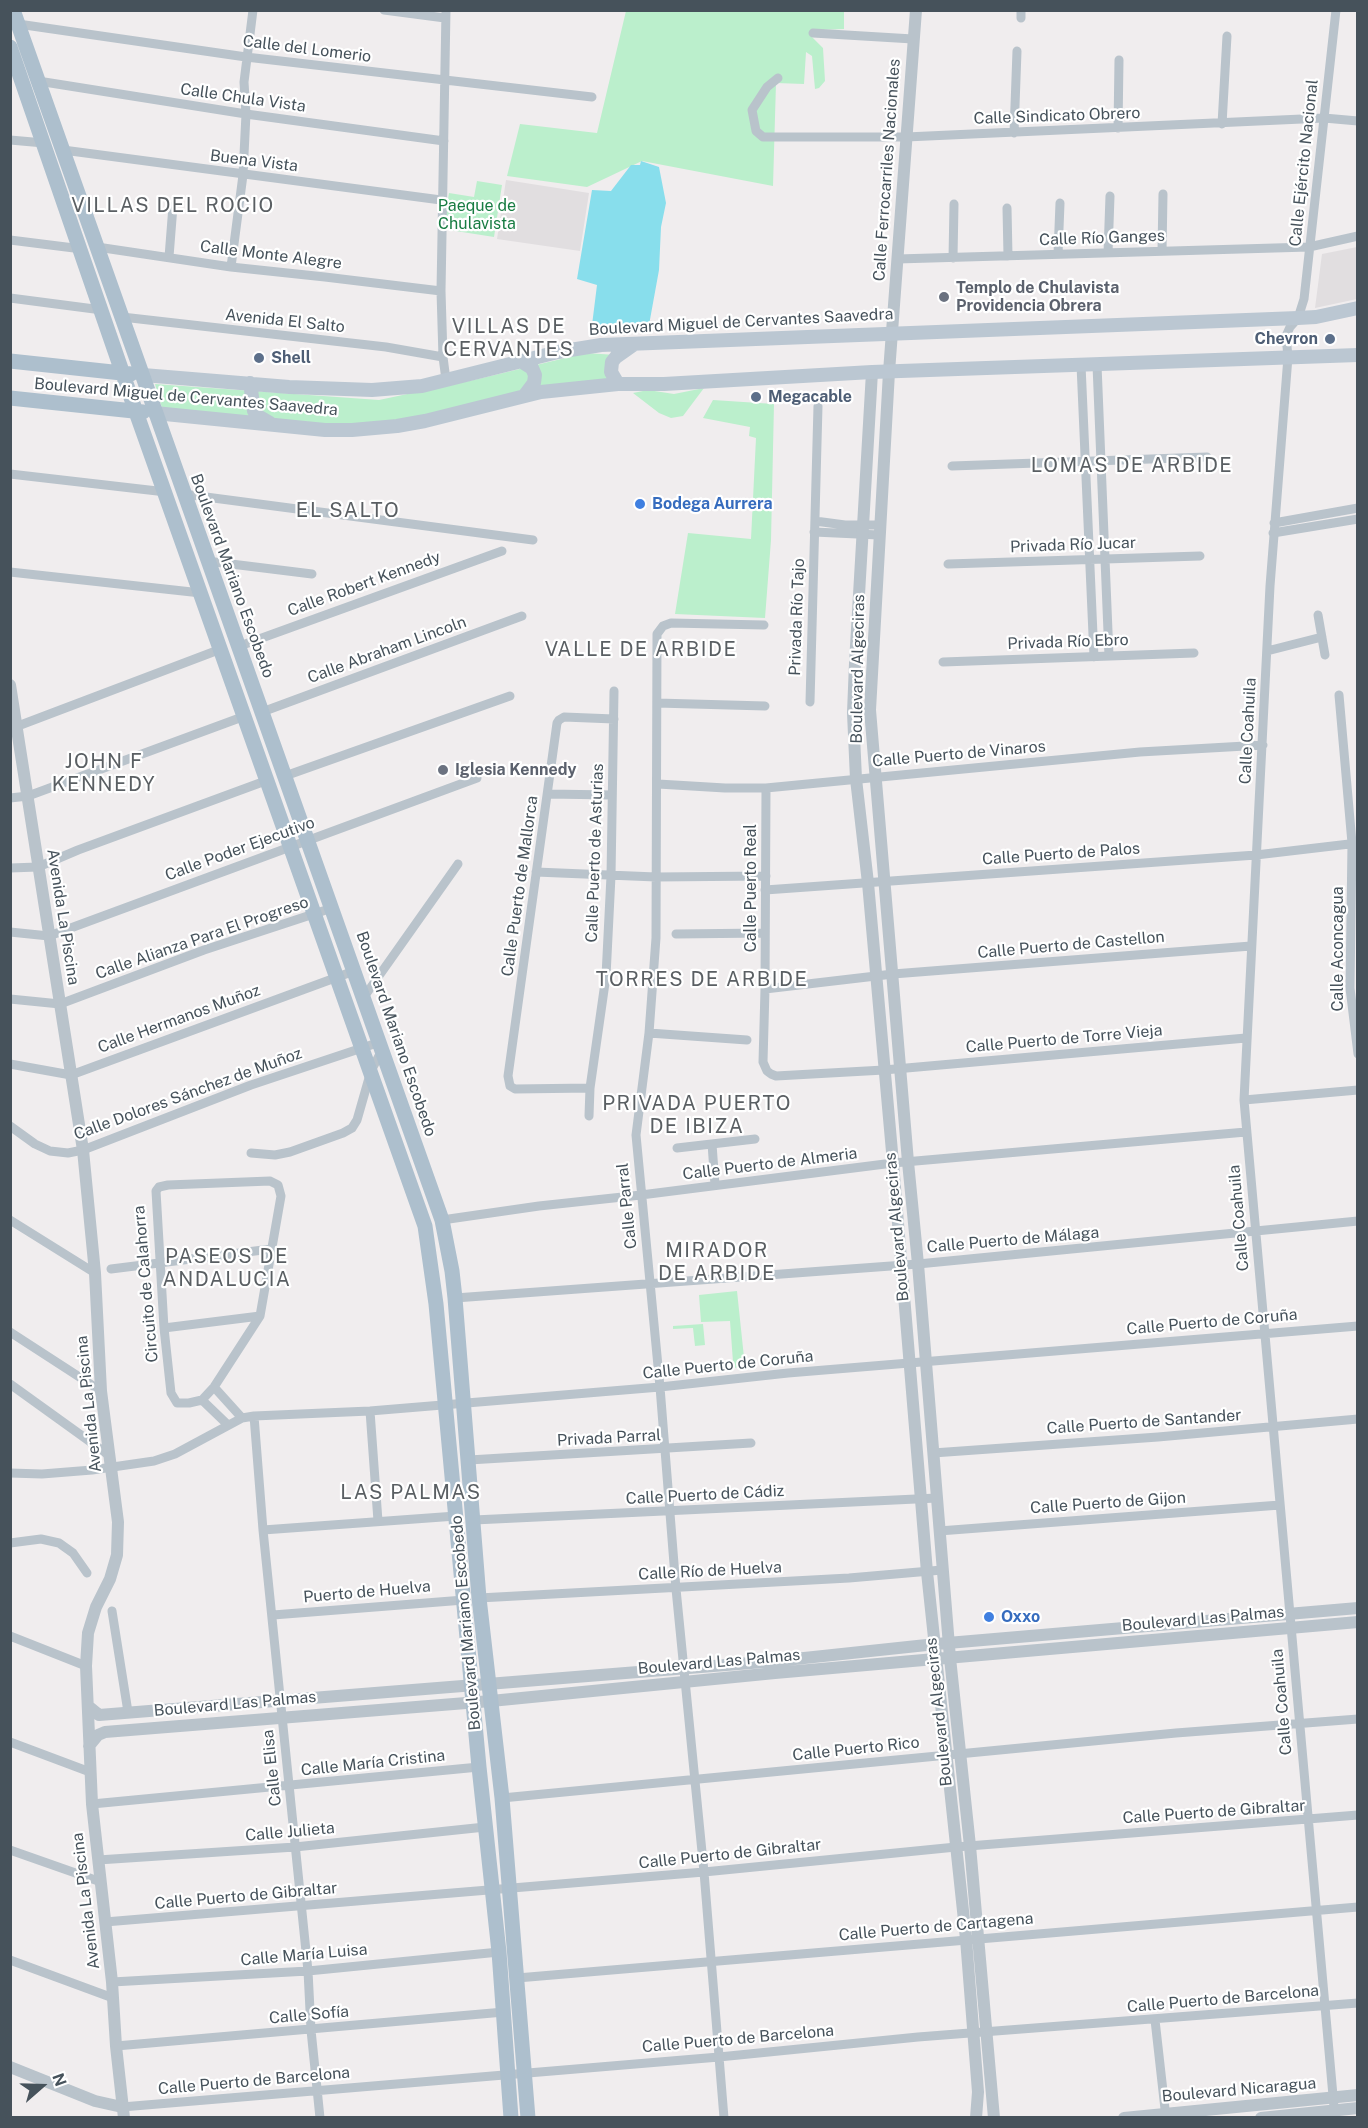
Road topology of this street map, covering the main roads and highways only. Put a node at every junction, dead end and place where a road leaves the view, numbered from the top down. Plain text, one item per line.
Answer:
1 (16, 17) edge
2 (10, 47) edge
3 (89, 248) junction
4 (1358, 308) edge
5 (633, 345) junction
6 (1358, 355) edge
7 (10, 361) edge
8 (520, 361) junction
9 (124, 373) junction
10 (143, 375) junction
11 (250, 383) junction
12 (618, 384) junction
13 (525, 395) junction
14 (10, 398) edge
15 (136, 412) junction
16 (155, 414) junction
17 (275, 425) junction
18 (472, 1599) junction
19 (511, 2118) edge
20 (528, 2118) edge

1 - 3 main road, Boulevard Mariano Escobedo
2 - 3 main road, Boulevard Mariano Escobedo
3 - 9 main road, Boulevard Mariano Escobedo
3 - 10 main road, Boulevard Mariano Escobedo
4 - 5 main road, Boulevard Miguel de Cervantes Saavedra
5 - 8 main road, Boulevard Miguel de Cervantes Saavedra
5 - 12 main road
6 - 12 main road, Boulevard Miguel de Cervantes Saavedra
7 - 9 main road, Boulevard Miguel de Cervantes Saavedra
8 - 11 main road, Boulevard Miguel de Cervantes Saavedra
8 - 13 main road
9 - 10 main road, Boulevard Miguel de Cervantes Saavedra
9 - 15 main road, Boulevard Mariano Escobedo
10 - 11 main road, Boulevard Miguel de Cervantes Saavedra
10 - 16 main road, Boulevard Mariano Escobedo
11 - 17 main road
12 - 13 main road, Boulevard Miguel de Cervantes Saavedra
13 - 17 main road, Boulevard Miguel de Cervantes Saavedra
14 - 15 main road, Boulevard Miguel de Cervantes Saavedra
15 - 16 main road, Boulevard Miguel de Cervantes Saavedra
15 - 18 main road, Boulevard Mariano Escobedo
16 - 17 main road, Boulevard Miguel de Cervantes Saavedra
16 - 18 main road, Boulevard Mariano Escobedo
18 - 19 main road, Boulevard Mariano Escobedo
18 - 20 main road, Boulevard Mariano Escobedo

